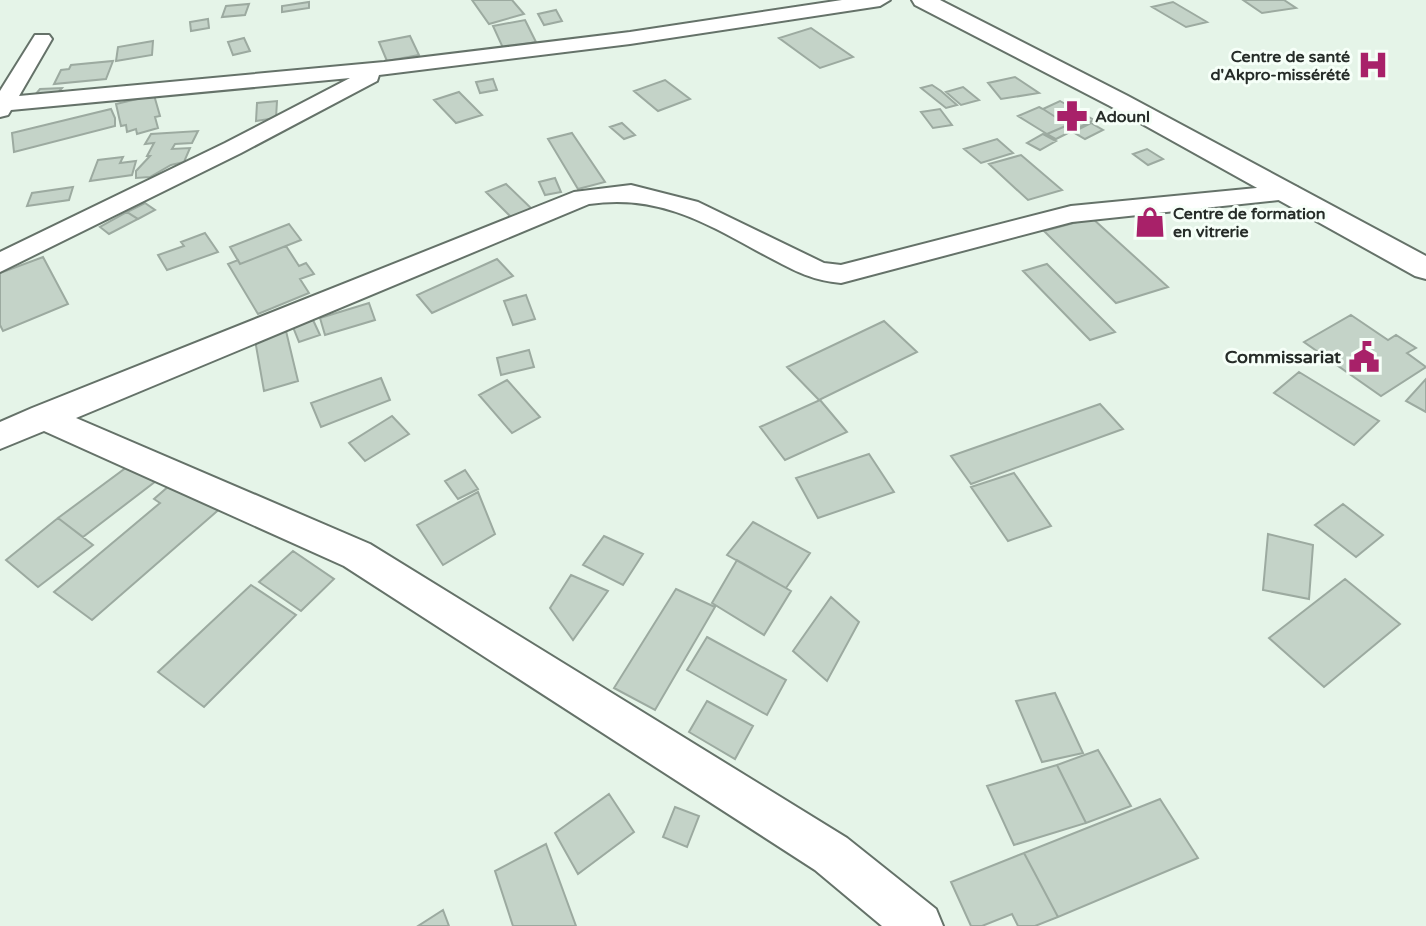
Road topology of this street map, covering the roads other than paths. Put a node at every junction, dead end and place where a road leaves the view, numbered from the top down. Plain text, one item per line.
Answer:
1 (880, 0) edge
2 (923, 0) edge
3 (42, 39) dead end
4 (384, 68) junction
5 (1, 107) edge
6 (1287, 192) junction
7 (0, 263) edge
8 (1426, 269) edge
9 (43, 417) junction
10 (0, 436) edge
11 (919, 926) edge

1 - 4 street
2 - 6 highway
3 - 5 street
4 - 5 street
4 - 7 street
6 - 8 highway
6 - 9 street
9 - 10 street
9 - 11 street

